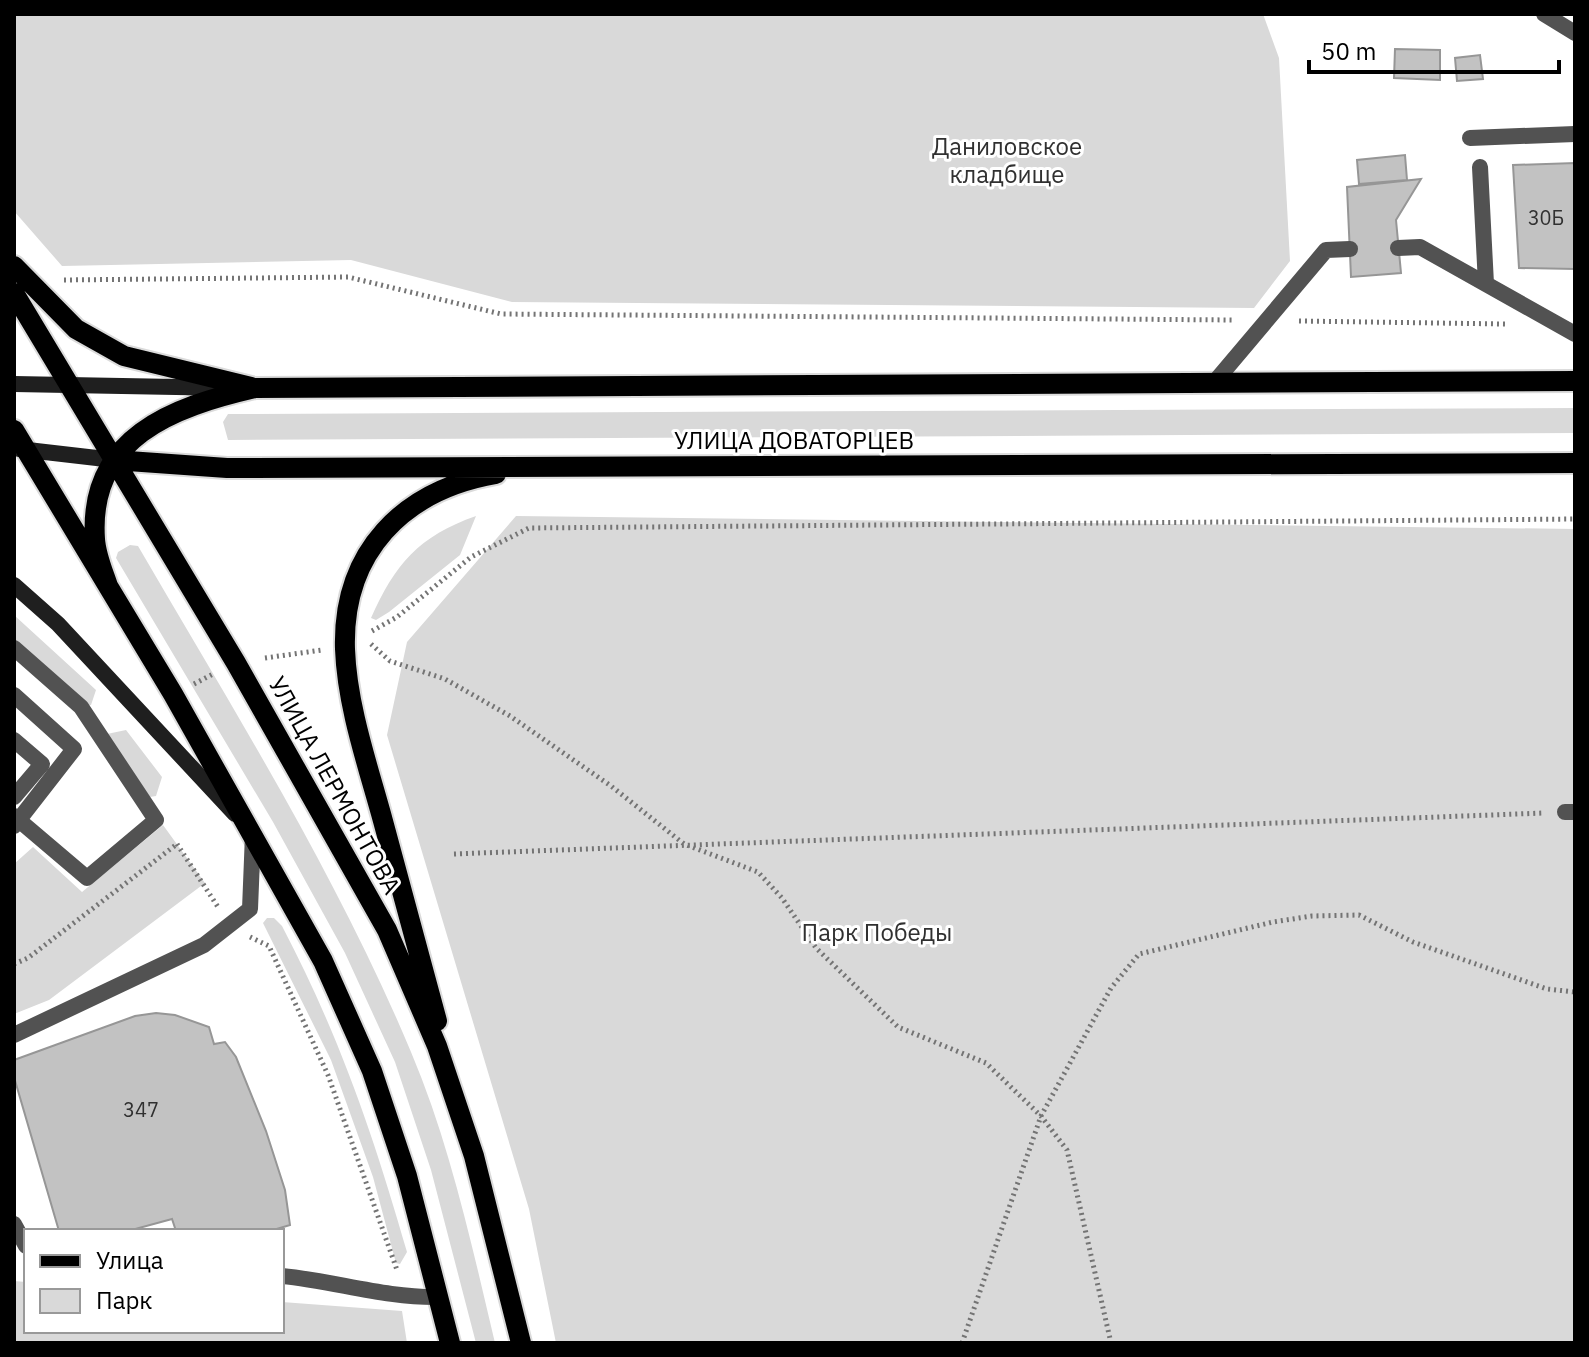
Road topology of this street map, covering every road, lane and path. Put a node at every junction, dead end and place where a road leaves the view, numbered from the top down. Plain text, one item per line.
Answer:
1 (1544, 14) edge
2 (1575, 33) edge
3 (1575, 134) edge
4 (1470, 138) dead end
5 (1480, 167) dead end
6 (1398, 248) dead end
7 (1350, 249) dead end
8 (14, 266) edge
9 (1486, 284) junction
10 (22, 290) edge
11 (1266, 321) junction
12 (1515, 324) dead end
13 (1575, 334) edge
14 (1575, 381) edge
15 (14, 384) edge
16 (68, 384) junction
17 (1213, 384) junction
18 (255, 388) junction
19 (14, 430) edge
20 (20, 449) edge
21 (114, 460) junction
22 (1575, 463) edge
23 (541, 467) junction
24 (1575, 519) edge
25 (14, 585) edge
26 (108, 586) junction
27 (345, 646) junction
28 (14, 648) edge
29 (236, 663) junction
30 (173, 694) junction
31 (14, 695) edge
32 (14, 740) edge
33 (14, 797) edge
34 (1570, 812) edge
35 (16, 820) edge
36 (253, 832) junction
37 (177, 844) dead end
38 (684, 844) junction
39 (454, 854) dead end
40 (228, 926) junction
41 (1575, 992) edge
42 (14, 1035) edge
43 (1041, 1116) junction
44 (474, 1156) junction
45 (14, 1224) edge
46 (24, 1242) edge
47 (284, 1276) edge
48 (411, 1297) junction
49 (439, 1297) junction
50 (450, 1343) edge
51 (521, 1343) edge
52 (962, 1343) edge
53 (1111, 1343) edge

1 - 2 lane
3 - 4 lane
5 - 9 lane
6 - 9 lane
7 - 11 lane
8 - 10 main road
9 - 13 lane
10 - 11 path
10 - 16 main road, УЛИЦА ЛЕРМОНТОВА
10 - 18 main road
11 - 12 path
11 - 17 lane
14 - 17 main road
15 - 16 main road
16 - 18 main road
16 - 21 main road, УЛИЦА ЛЕРМОНТОВА
17 - 18 main road
18 - 21 main road
19 - 20 main road
20 - 21 main road, УЛИЦА ДОВАТОРЦЕВ
20 - 26 main road
21 - 23 main road, УЛИЦА ДОВАТОРЦЕВ
21 - 26 main road
21 - 29 main road, УЛИЦА ЛЕРМОНТОВА
22 - 23 main road, УЛИЦА ДОВАТОРЦЕВ
23 - 27 main road
24 - 38 path
25 - 36 main road
26 - 30 main road
27 - 29 path
27 - 44 main road
28 - 35 lane
29 - 30 path
29 - 44 main road, УЛИЦА ЛЕРМОНТОВА
30 - 36 main road
31 - 35 lane
32 - 33 lane
34 - 38 path
36 - 40 lane
36 - 49 main road
37 - 40 path
38 - 39 path
38 - 43 path
40 - 42 lane
40 - 48 path
41 - 43 path
43 - 52 path
43 - 53 path
44 - 51 main road, УЛИЦА ЛЕРМОНТОВА
45 - 46 lane
47 - 48 lane
48 - 49 lane
49 - 50 main road

